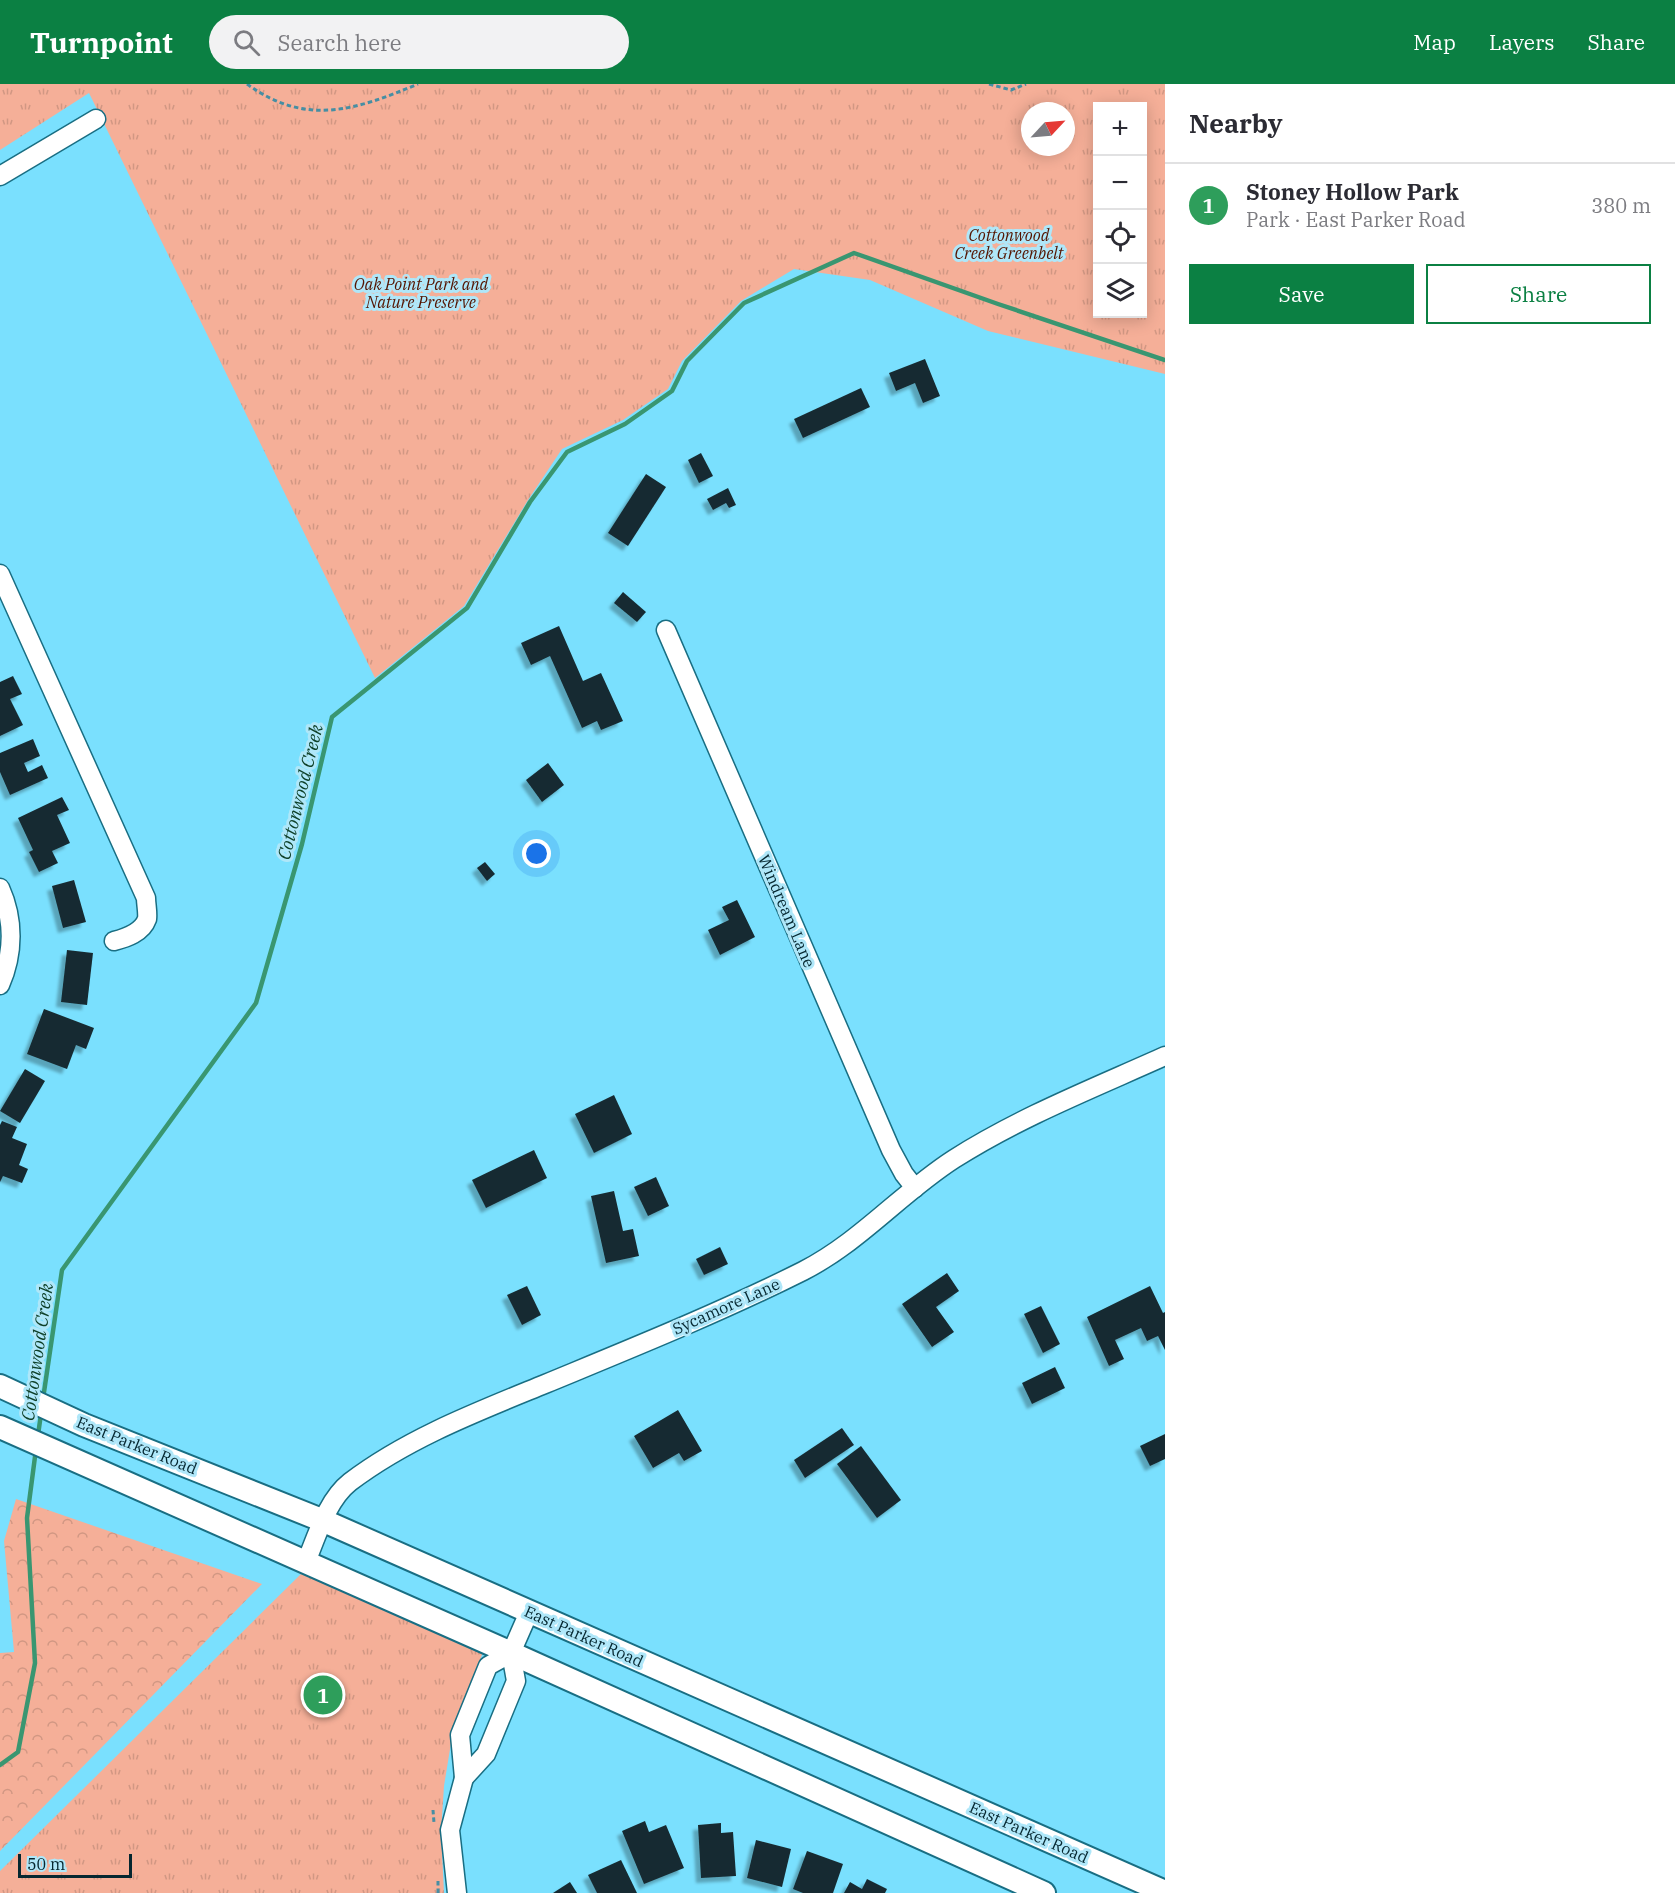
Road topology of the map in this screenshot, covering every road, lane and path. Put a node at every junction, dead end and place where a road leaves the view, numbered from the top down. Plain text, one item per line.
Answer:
1 (247, 84) edge
2 (418, 84) edge
3 (989, 84) edge
4 (1026, 84) edge
5 (96, 119) dead end
6 (0, 176) edge
7 (0, 574) edge
8 (666, 630) dead end
9 (0, 888) edge
10 (114, 941) dead end
11 (0, 985) edge
12 (1165, 1056) edge
13 (915, 1188) junction
14 (3, 1388) edge
15 (3, 1428) edge
16 (324, 1521) junction
17 (306, 1562) junction
18 (529, 1612) junction
19 (512, 1653) junction
20 (464, 1778) junction
21 (1165, 1892) edge
22 (457, 1893) edge
23 (1044, 1893) edge

1 - 2 path
3 - 4 path
5 - 6 street
7 - 10 street
8 - 13 street, Windream Lane
9 - 11 street
12 - 13 street, Sycamore Lane
13 - 16 street, Sycamore Lane
14 - 16 main road, East Parker Road
15 - 17 main road
16 - 17 street, Sycamore Lane
16 - 18 main road, East Parker Road
17 - 19 main road
18 - 19 street
18 - 21 main road, East Parker Road
19 - 20 street
19 - 20 street
19 - 23 main road
20 - 22 street

